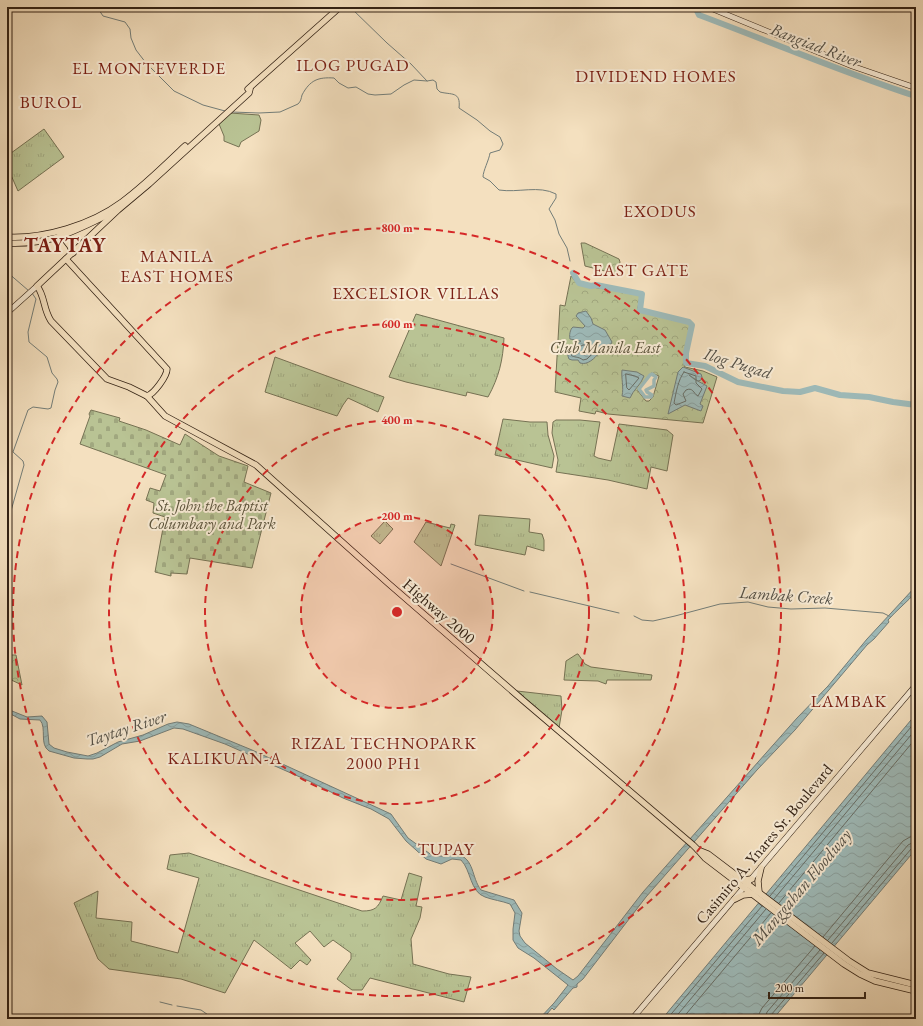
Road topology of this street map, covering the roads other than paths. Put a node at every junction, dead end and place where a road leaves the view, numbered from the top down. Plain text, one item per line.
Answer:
1 (340, 7) edge
2 (708, 7) edge
3 (916, 88) edge
4 (199, 136) junction
5 (117, 208) junction
6 (61, 234) junction
7 (7, 237) edge
8 (7, 243) edge
9 (73, 253) junction
10 (66, 259) junction
11 (37, 286) junction
12 (7, 313) edge
13 (154, 392) junction
14 (147, 396) junction
15 (155, 405) junction
16 (916, 685) edge
17 (761, 868) junction
18 (752, 879) joint
19 (742, 886) junction
20 (757, 894) junction
21 (734, 899) junction
22 (832, 951) junction
23 (916, 985) edge
24 (916, 991) edge
25 (632, 1019) edge

1 - 4 main road
2 - 3 main road
4 - 5 main road
4 - 5 main road
5 - 6 main road
5 - 9 main road
6 - 7 main road
6 - 8 main road
6 - 9 main road
9 - 10 main road
10 - 11 main road
10 - 13 main road
11 - 12 main road
11 - 14 main road
13 - 14 main road
13 - 15 main road
14 - 15 main road, Highway 2000
15 - 19 main road, Highway 2000
16 - 17 main road, Casimiro A. Ynares Sr. Boulevard
17 - 18 main road, Casimiro A. Ynares Sr. Boulevard
17 - 20 main road
18 - 19 main road
19 - 20 main road, Highway 2000
19 - 21 main road, Casimiro A. Ynares Sr. Boulevard
20 - 21 main road
20 - 22 main road, Highway 2000
21 - 25 main road, Casimiro A. Ynares Sr. Boulevard
22 - 23 main road
22 - 24 main road

